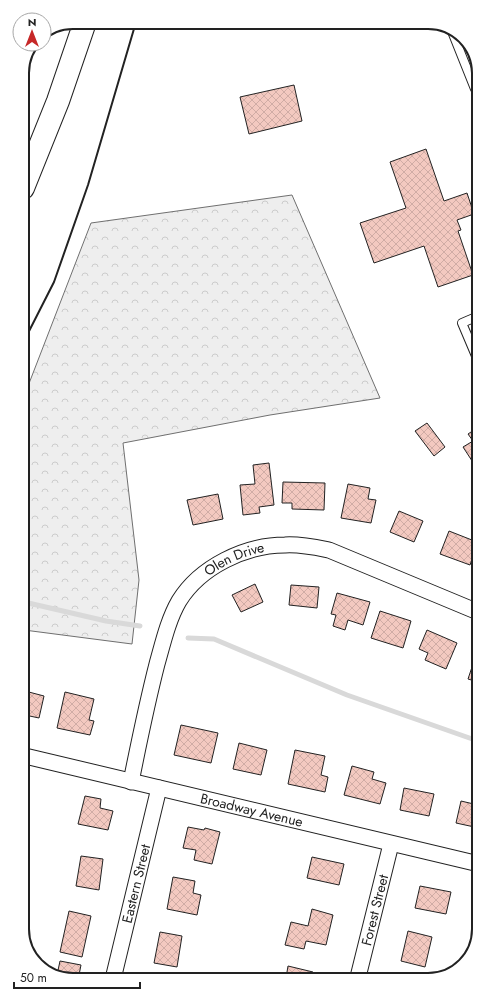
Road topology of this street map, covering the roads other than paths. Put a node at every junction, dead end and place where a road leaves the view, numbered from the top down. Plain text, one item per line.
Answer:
1 (83, 29) edge
2 (454, 38) edge
3 (472, 82) edge
4 (29, 173) edge
5 (472, 319) edge
6 (472, 347) edge
7 (472, 609) edge
8 (29, 757) edge
9 (131, 782) junction
10 (159, 788) junction
11 (391, 844) junction
12 (472, 862) edge
13 (115, 973) edge
14 (359, 973) edge

1 - 4 highway
2 - 3 lane
5 - 6 lane
7 - 9 street, Olen Drive
8 - 9 street, Broadway Avenue
9 - 10 street, Broadway Avenue
10 - 11 street, Broadway Avenue
10 - 13 street, Eastern Street
11 - 12 street, Broadway Avenue
11 - 14 street, Forest Street

